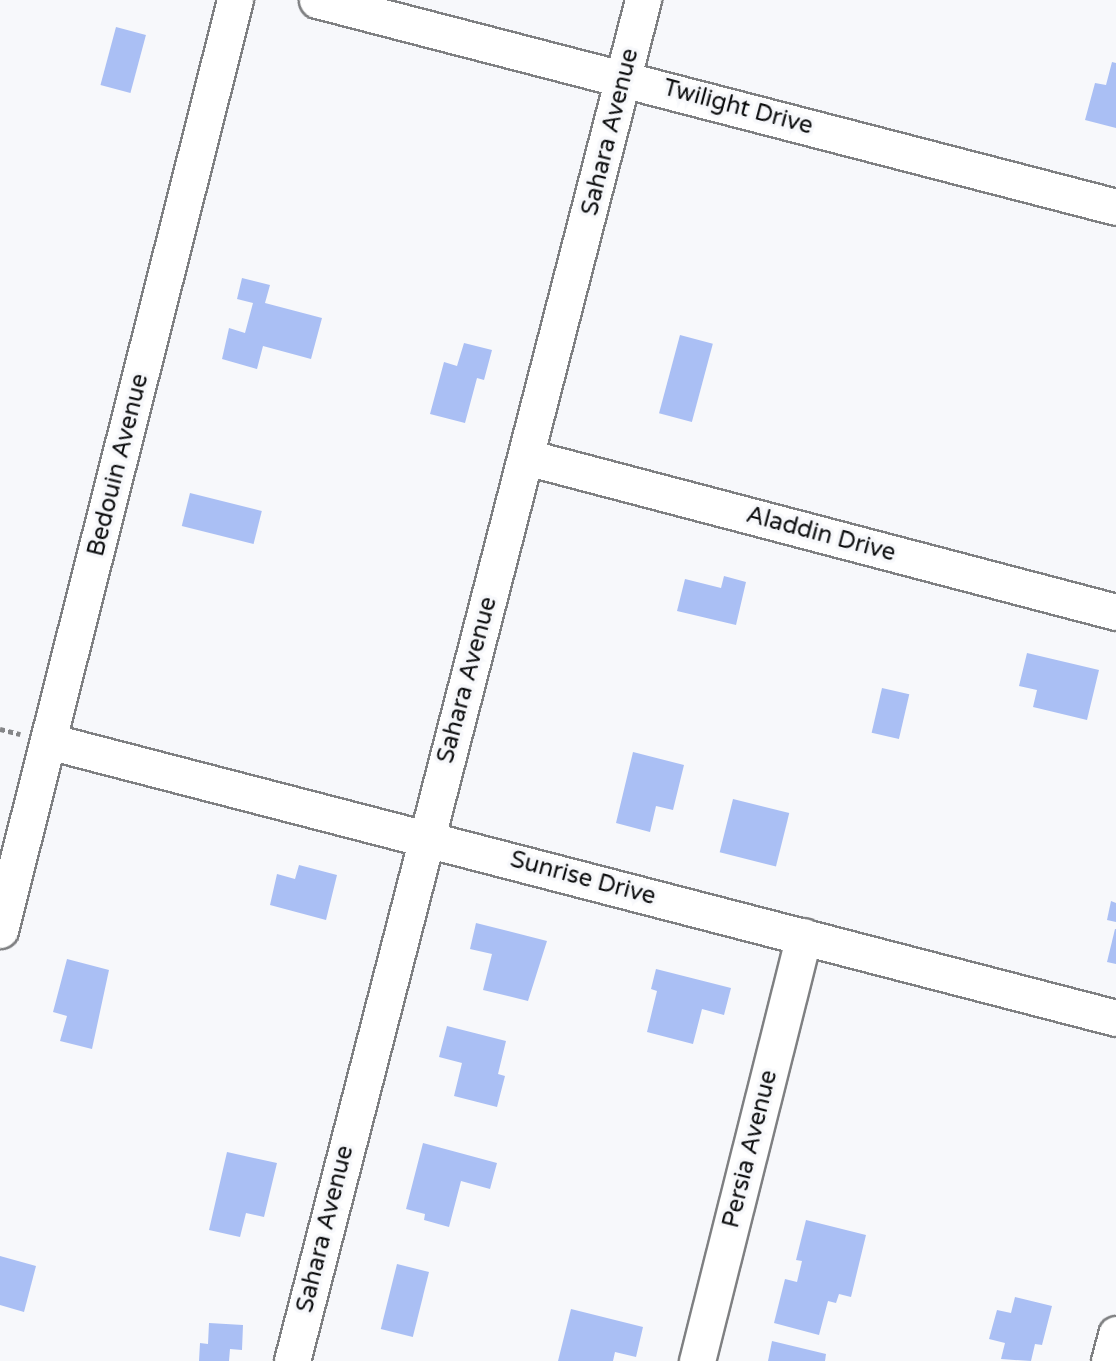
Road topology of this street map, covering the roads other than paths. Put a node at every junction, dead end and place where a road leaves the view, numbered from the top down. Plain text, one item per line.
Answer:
1 (235, 0) edge
2 (317, 0) edge
3 (643, 0) edge
4 (624, 76) junction
5 (1116, 207) edge
6 (526, 457) junction
7 (1116, 612) edge
8 (48, 741) junction
9 (425, 836) junction
10 (0, 930) edge
11 (804, 936) junction
12 (1116, 1018) edge
13 (1116, 1334) edge
14 (292, 1361) edge
15 (696, 1361) edge
16 (1109, 1361) edge

1 - 8 street, Bedouin Avenue
2 - 4 street, Twilight Drive
3 - 4 street, Sahara Avenue
4 - 5 street, Twilight Drive
4 - 6 street, Sahara Avenue
6 - 7 street, Aladdin Drive
6 - 9 street, Sahara Avenue
8 - 9 street, Sunrise Drive
8 - 10 street, Bedouin Avenue
9 - 11 street, Sunrise Drive
9 - 14 street, Sahara Avenue
11 - 12 street, Sunrise Drive
11 - 15 street, Persia Avenue
13 - 16 street

